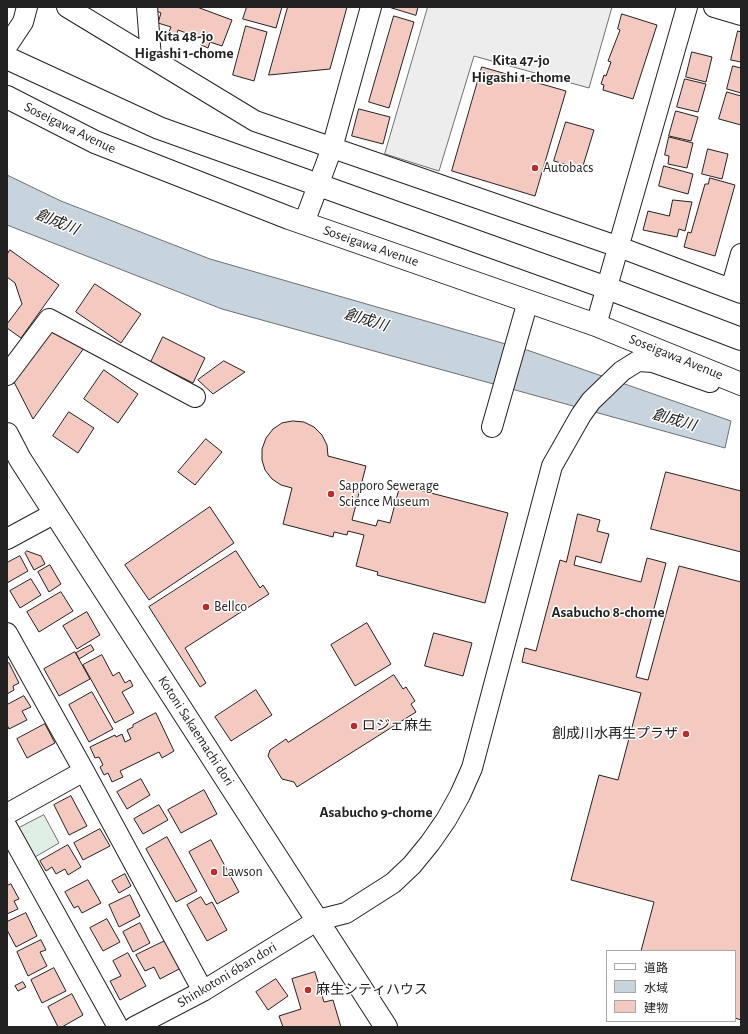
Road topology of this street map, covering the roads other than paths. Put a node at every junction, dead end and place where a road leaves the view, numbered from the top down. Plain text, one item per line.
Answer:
1 (27, 7) edge
2 (67, 7) edge
3 (147, 7) edge
4 (371, 7) edge
5 (687, 7) edge
6 (714, 7) edge
7 (741, 15) edge
8 (7, 46) edge
9 (7, 58) edge
10 (151, 58) junction
11 (7, 97) edge
12 (332, 148) junction
13 (318, 184) junction
14 (304, 223) junction
15 (619, 247) junction
16 (741, 254) edge
17 (607, 288) junction
18 (736, 291) edge
19 (528, 301) junction
20 (596, 325) junction
21 (741, 340) edge
22 (7, 375) edge
23 (741, 384) edge
24 (741, 391) edge
25 (195, 397) dead end
26 (492, 427) dead end
27 (7, 434) edge
28 (55, 513) junction
29 (7, 539) edge
30 (7, 633) edge
31 (84, 771) junction
32 (7, 814) edge
33 (7, 827) edge
34 (318, 920) junction
35 (203, 991) junction
36 (118, 1027) edge
37 (134, 1027) edge
38 (386, 1027) edge

1 - 8 street
2 - 10 street
3 - 10 street
4 - 12 street
5 - 15 street
6 - 7 street
9 - 13 main road
10 - 12 street
11 - 14 main road, Soseigawa Avenue
12 - 13 street
12 - 15 street
13 - 14 street
13 - 17 main road
14 - 19 main road, Soseigawa Avenue
15 - 17 street
15 - 18 street
16 - 18 street
17 - 20 street
17 - 21 main road
19 - 20 main road, Soseigawa Avenue
19 - 26 street
20 - 23 main road, Soseigawa Avenue
22 - 25 street
24 - 34 street, Shinkotoni 6ban dori
27 - 28 main road, Kotoni Sakaemachi dori
28 - 29 street
28 - 34 main road, Kotoni Sakaemachi dori
30 - 31 street
31 - 32 street
31 - 35 street
33 - 36 street
34 - 35 street, Shinkotoni 6ban dori
34 - 38 main road, Kotoni Sakaemachi dori
35 - 37 street, Shinkotoni 6ban dori

